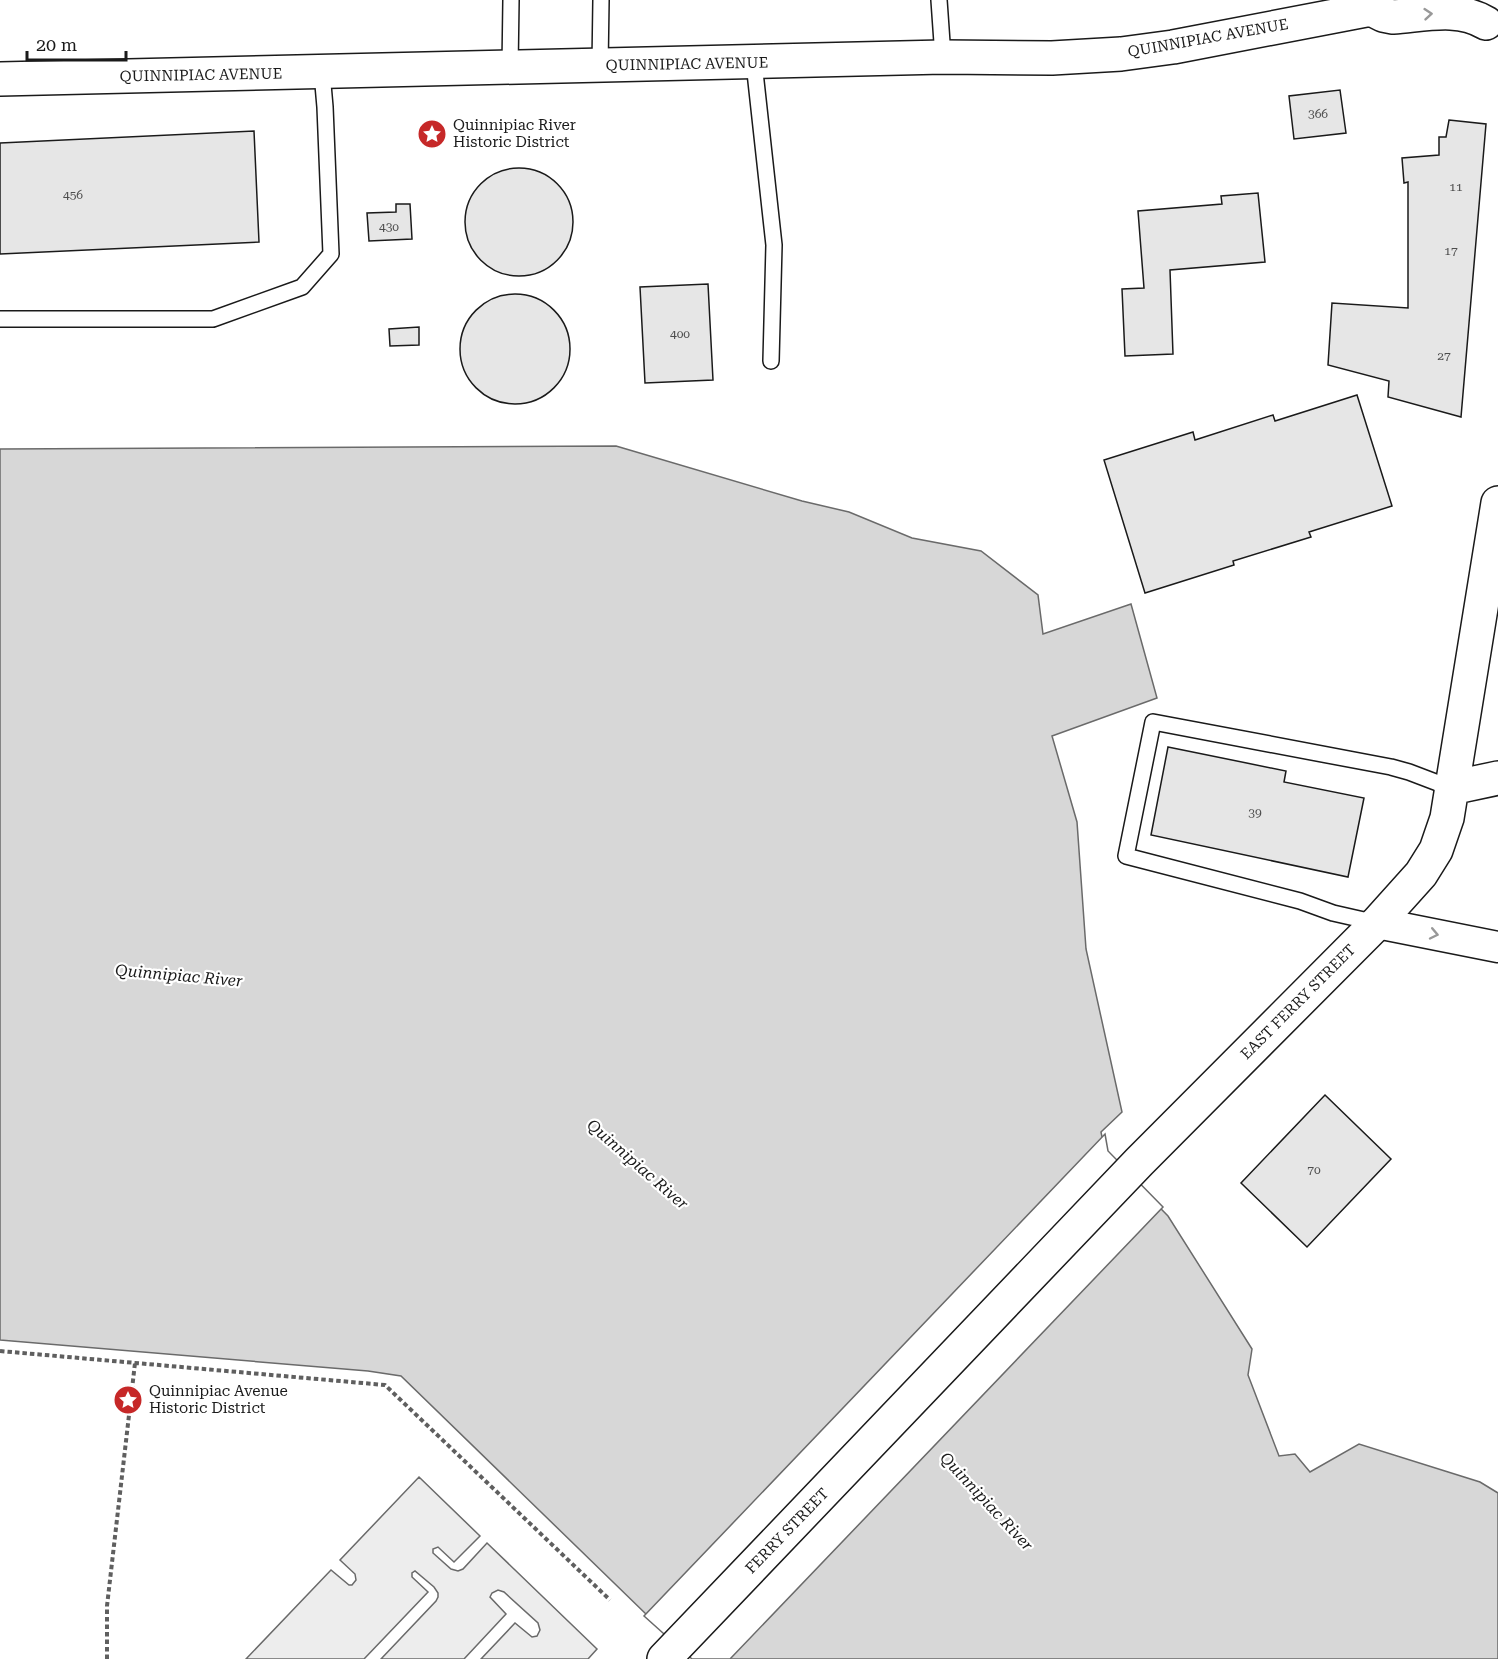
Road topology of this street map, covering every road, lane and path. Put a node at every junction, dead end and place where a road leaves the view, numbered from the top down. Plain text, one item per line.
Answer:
1 (511, 0) edge
2 (601, 0) edge
3 (939, 0) edge
4 (1375, 5) edge
5 (1486, 18) edge
6 (943, 57) junction
7 (754, 63) junction
8 (600, 66) junction
9 (510, 68) junction
10 (322, 73) junction
11 (0, 79) edge
12 (0, 319) edge
13 (771, 361) dead end
14 (1498, 503) edge
15 (1498, 778) edge
16 (1451, 788) junction
17 (1377, 923) junction
18 (1498, 947) edge
19 (0, 1351) edge
20 (135, 1363) junction
21 (909, 1403) joint
22 (610, 1600) dead end
23 (668, 1655) edge
24 (107, 1659) edge

1 - 9 lane
2 - 8 lane
3 - 6 lane
4 -> 5 main road, QUINNIPIAC AVENUE
4 - 6 main road, QUINNIPIAC AVENUE
6 - 7 main road, QUINNIPIAC AVENUE
7 - 8 main road, QUINNIPIAC AVENUE
7 - 13 lane
8 - 9 main road, QUINNIPIAC AVENUE
9 - 10 main road, QUINNIPIAC AVENUE
10 - 11 main road, QUINNIPIAC AVENUE
10 - 12 lane
14 - 16 main road, EAST FERRY STREET
15 - 16 main road
16 - 17 main road, EAST FERRY STREET
16 - 17 lane
17 -> 18 street
17 - 21 main road, EAST FERRY STREET
19 - 20 path
20 - 22 path
20 - 24 path
21 - 23 main road, FERRY STREET

